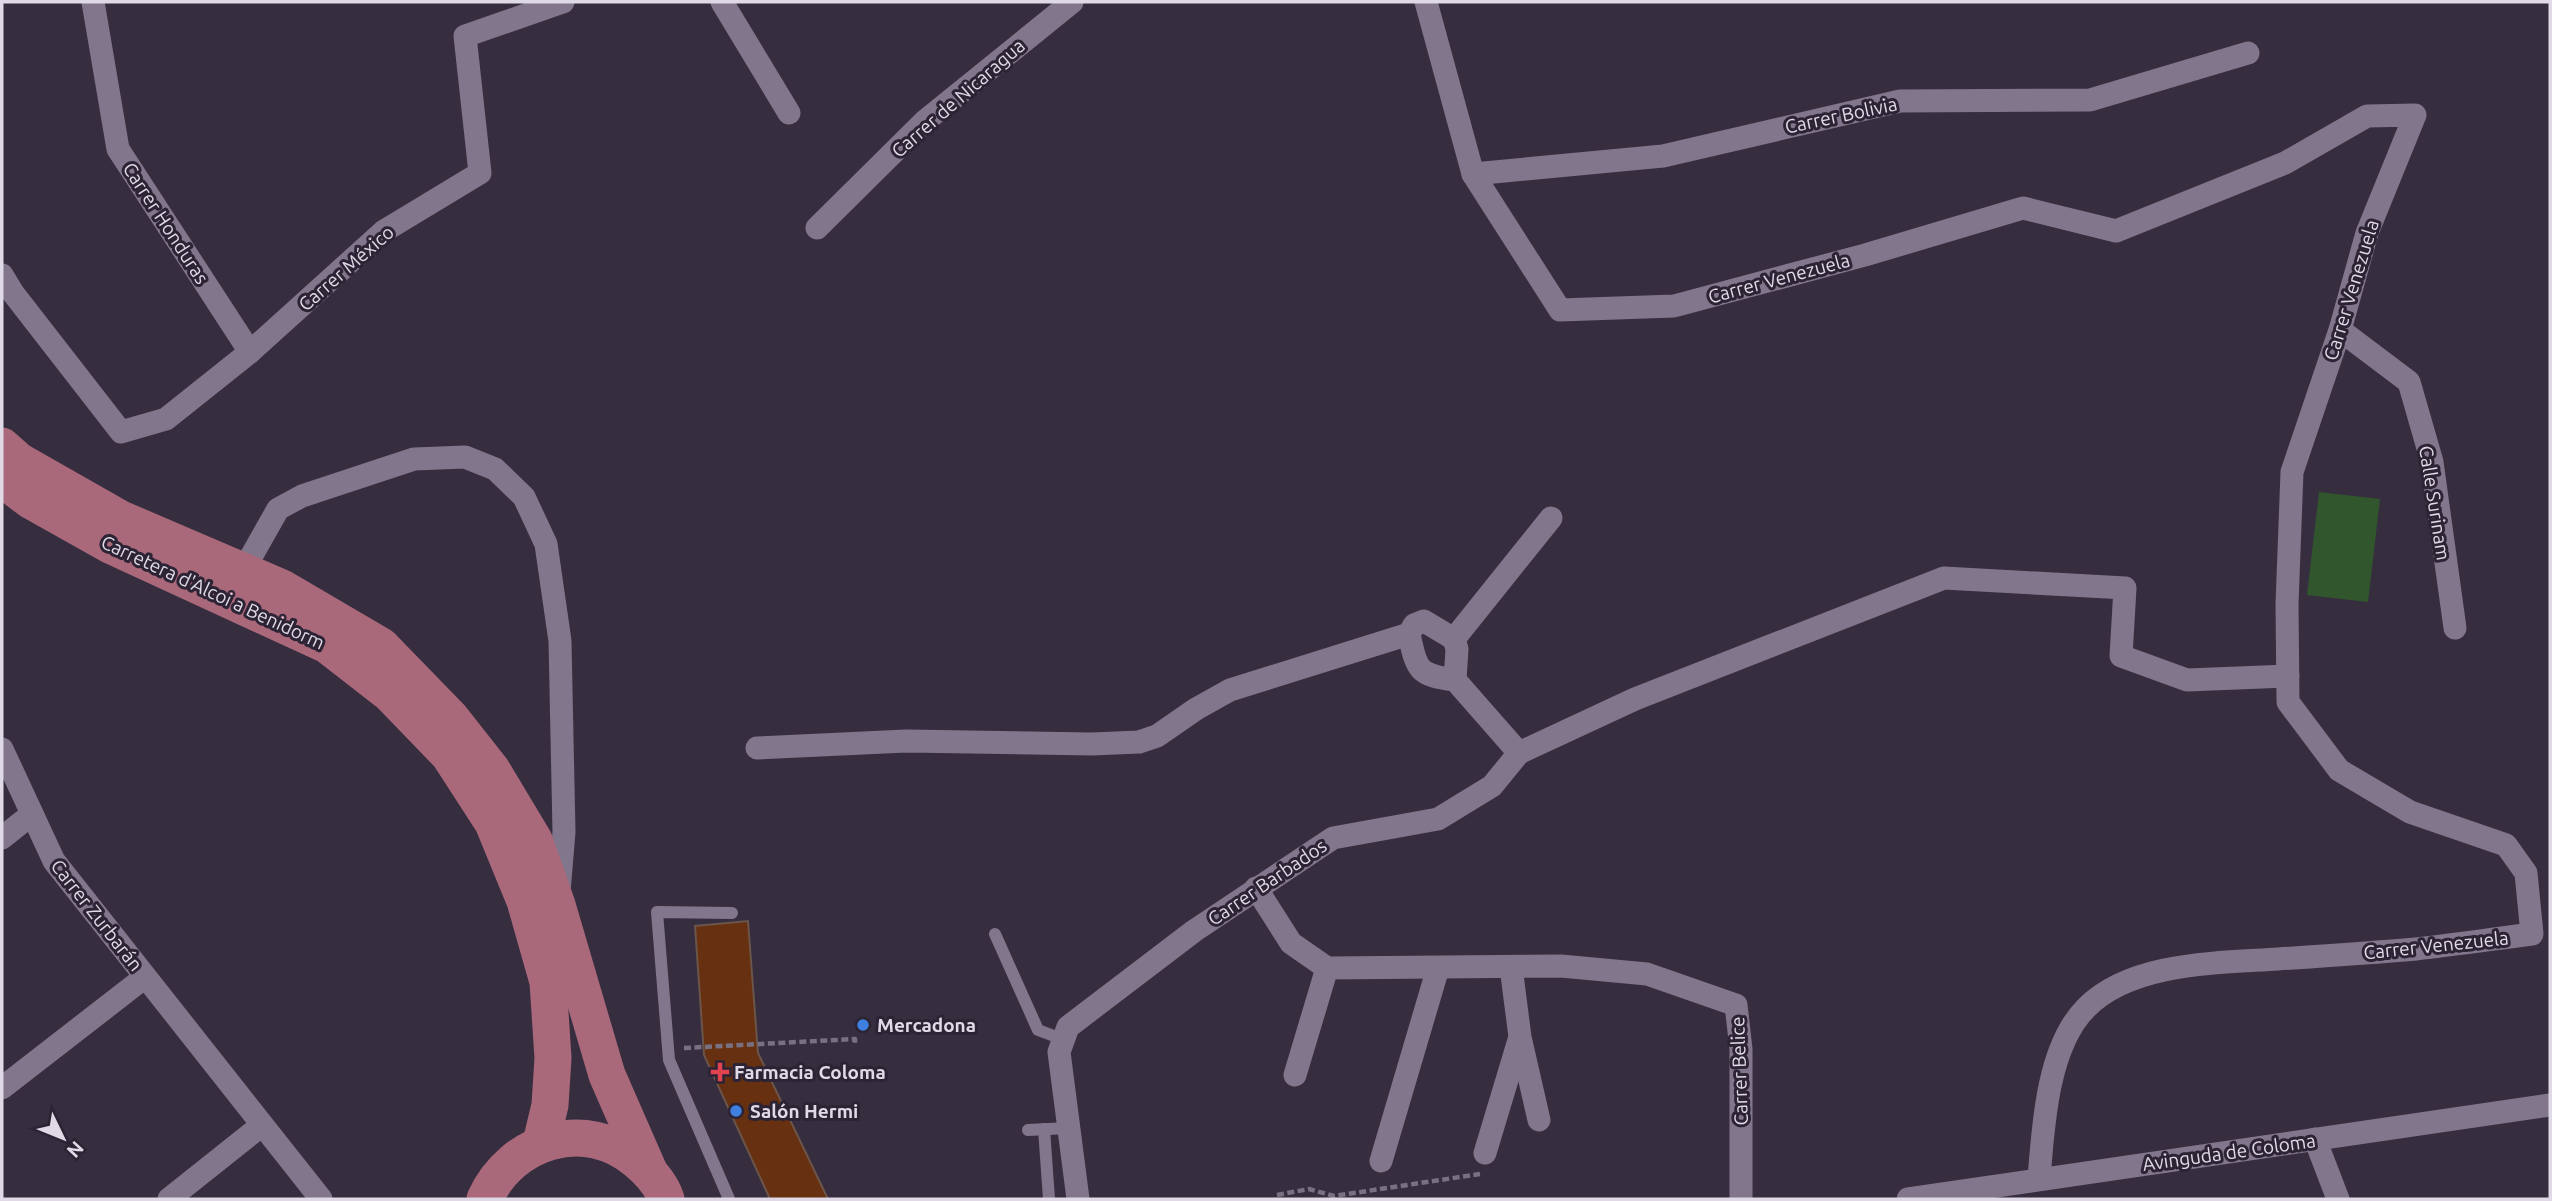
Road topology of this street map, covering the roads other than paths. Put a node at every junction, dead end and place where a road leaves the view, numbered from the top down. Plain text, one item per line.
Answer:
1 (93, 2) edge
2 (563, 2) edge
3 (722, 2) edge
4 (1072, 2) edge
5 (1426, 2) edge
6 (2248, 53) dead end
7 (789, 113) dead end
8 (1473, 174) junction
9 (817, 228) dead end
10 (2, 275) edge
11 (2340, 330) junction
12 (250, 352) junction
13 (2, 446) edge
14 (2, 479) edge
15 (1551, 518) dead end
16 (243, 571) junction
17 (2455, 628) dead end
18 (1409, 634) junction
19 (1454, 639) junction
20 (2288, 676) junction
21 (1455, 680) junction
22 (757, 748) dead end
23 (2, 749) edge
24 (1518, 753) junction
25 (32, 814) junction
26 (2, 838) edge
27 (1256, 888) junction
28 (558, 905) junction
29 (732, 913) dead end
30 (995, 934) dead end
31 (1511, 967) junction
32 (1327, 968) junction
33 (1438, 968) junction
34 (145, 977) junction
35 (1520, 1037) junction
36 (1062, 1040) junction
37 (1295, 1075) dead end
38 (2, 1088) edge
39 (2550, 1105) edge
40 (1539, 1120) dead end
41 (262, 1125) junction
42 (1068, 1128) junction
43 (1044, 1129) junction
44 (1028, 1130) dead end
45 (2315, 1139) junction
46 (541, 1143) junction
47 (1381, 1161) dead end
48 (1488, 1163) road end
49 (2039, 1179) junction
50 (658, 1185) edge
51 (169, 1199) edge
52 (321, 1199) edge
53 (485, 1199) edge
54 (729, 1199) edge
55 (1049, 1199) edge
56 (1078, 1199) edge
57 (1741, 1199) edge
58 (1909, 1199) edge
59 (2338, 1199) edge

1 - 12 street, Carrer Honduras
2 - 12 street, Carrer México
3 - 7 street
4 - 9 street, Carrer de Nicaragua
5 - 8 street, Carrer Venezuela
6 - 8 street, Carrer Bolivia
8 - 11 street, Carrer Venezuela
10 - 12 street, Carrer México
11 - 17 street, Calle Surinam
11 - 20 street, Carrer Venezuela
13 - 16 main road
14 - 46 main road, Carretera d'Alcoi a Benidorm
15 - 19 street
16 - 28 main road
16 - 28 street
18 - 19 street
18 - 21 street
18 - 22 street
19 - 21 street
20 - 24 street
20 - 49 street, Carrer Venezuela
21 - 24 street
23 - 25 street, Carrer Zurbarán
24 - 27 street, Carrer Barbados
25 - 26 street
25 - 34 street, Carrer Zurbarán
27 - 32 street
27 - 36 street, Carrer Barbados
28 - 50 main road
29 - 54 lane
30 - 36 lane
31 - 33 street, Carrer Belice
31 - 35 street
31 - 57 street, Carrer Belice
32 - 33 street, Carrer Belice
32 - 37 street
33 - 47 street
34 - 38 street, Carrer Zurbarán
34 - 41 street, Carrer Zurbarán
35 - 40 street
35 - 48 street
36 - 42 street
39 - 45 street, Avinguda de Coloma
41 - 51 street
41 - 52 street, Carrer Zurbarán
42 - 43 lane
42 - 56 street
43 - 44 lane
43 - 55 lane
45 - 49 street, Avinguda de Coloma
45 - 59 street
46 - 50 main road
46 - 53 main road
49 - 58 street, Avinguda de Coloma

